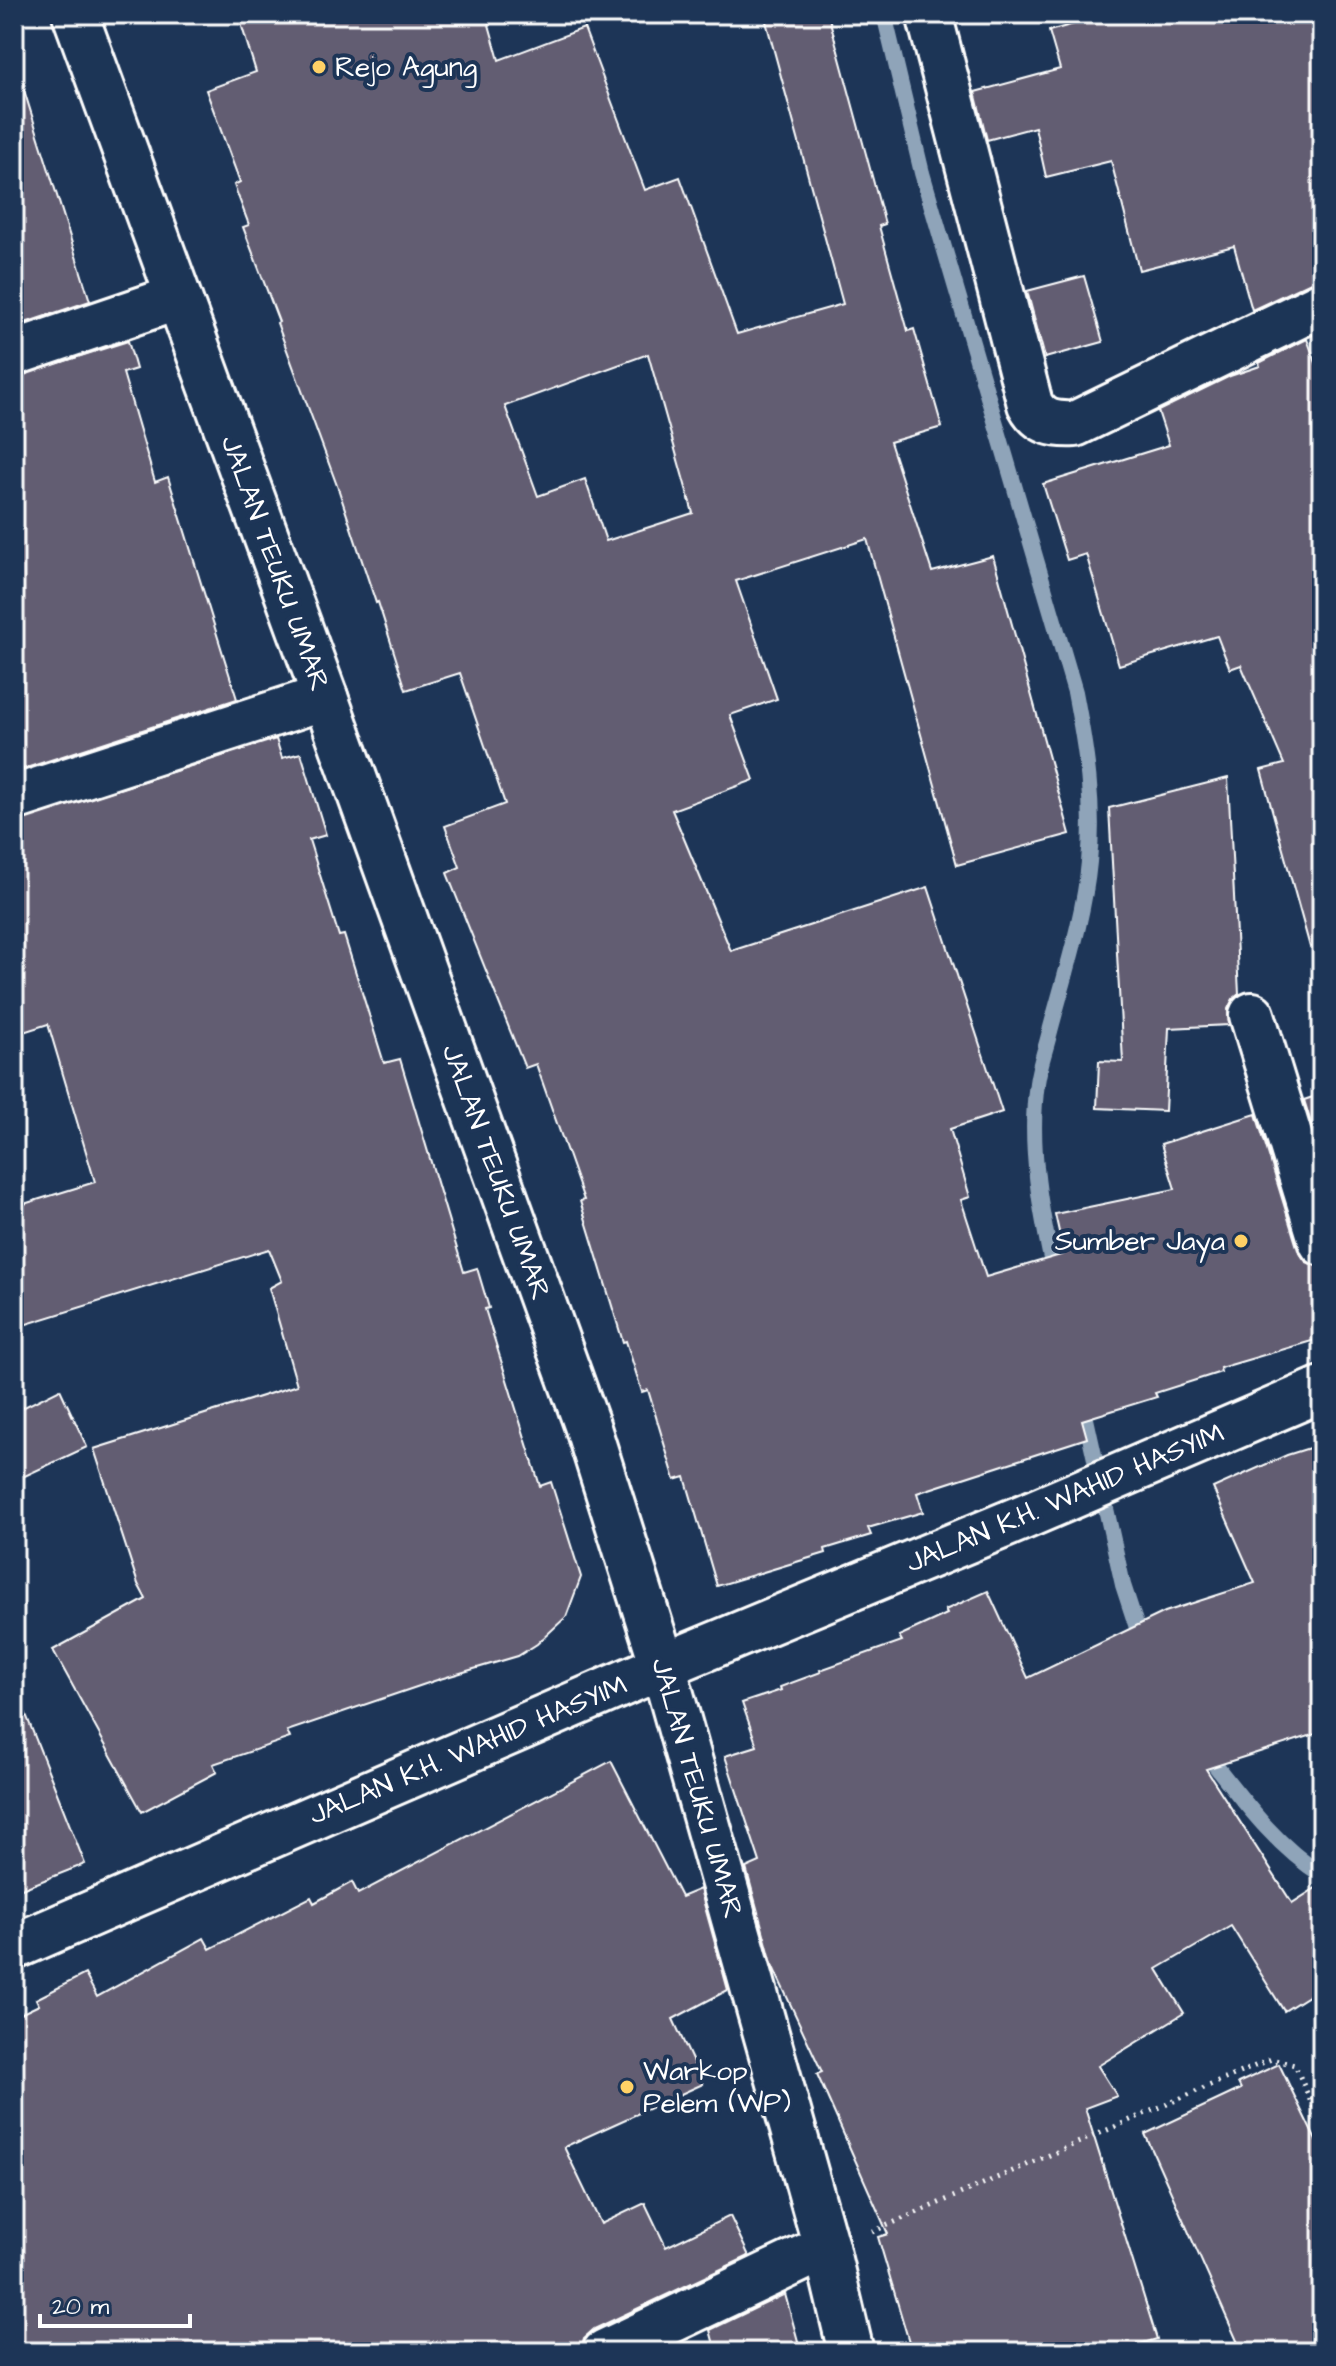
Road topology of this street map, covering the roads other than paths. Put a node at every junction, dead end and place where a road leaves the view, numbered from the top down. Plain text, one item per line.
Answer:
1 (75, 14) edge
2 (929, 14) edge
3 (176, 298) junction
4 (1322, 304) edge
5 (14, 353) edge
6 (325, 697) junction
7 (14, 798) edge
8 (1252, 1015) dead end
9 (1322, 1243) edge
10 (1322, 1389) edge
11 (663, 1666) junction
12 (14, 1947) edge
13 (826, 2247) junction
14 (605, 2352) edge
15 (851, 2352) edge

1 - 3 street, JALAN TEUKU UMAR
2 - 4 street
3 - 5 street
3 - 6 street, JALAN TEUKU UMAR
6 - 7 street
6 - 11 street, JALAN TEUKU UMAR
8 - 9 street
10 - 11 street, JALAN K.H. WAHID HASYIM
11 - 12 street, JALAN K.H. WAHID HASYIM
11 - 13 street, JALAN TEUKU UMAR
13 - 14 street
13 - 15 street, JALAN TEUKU UMAR

